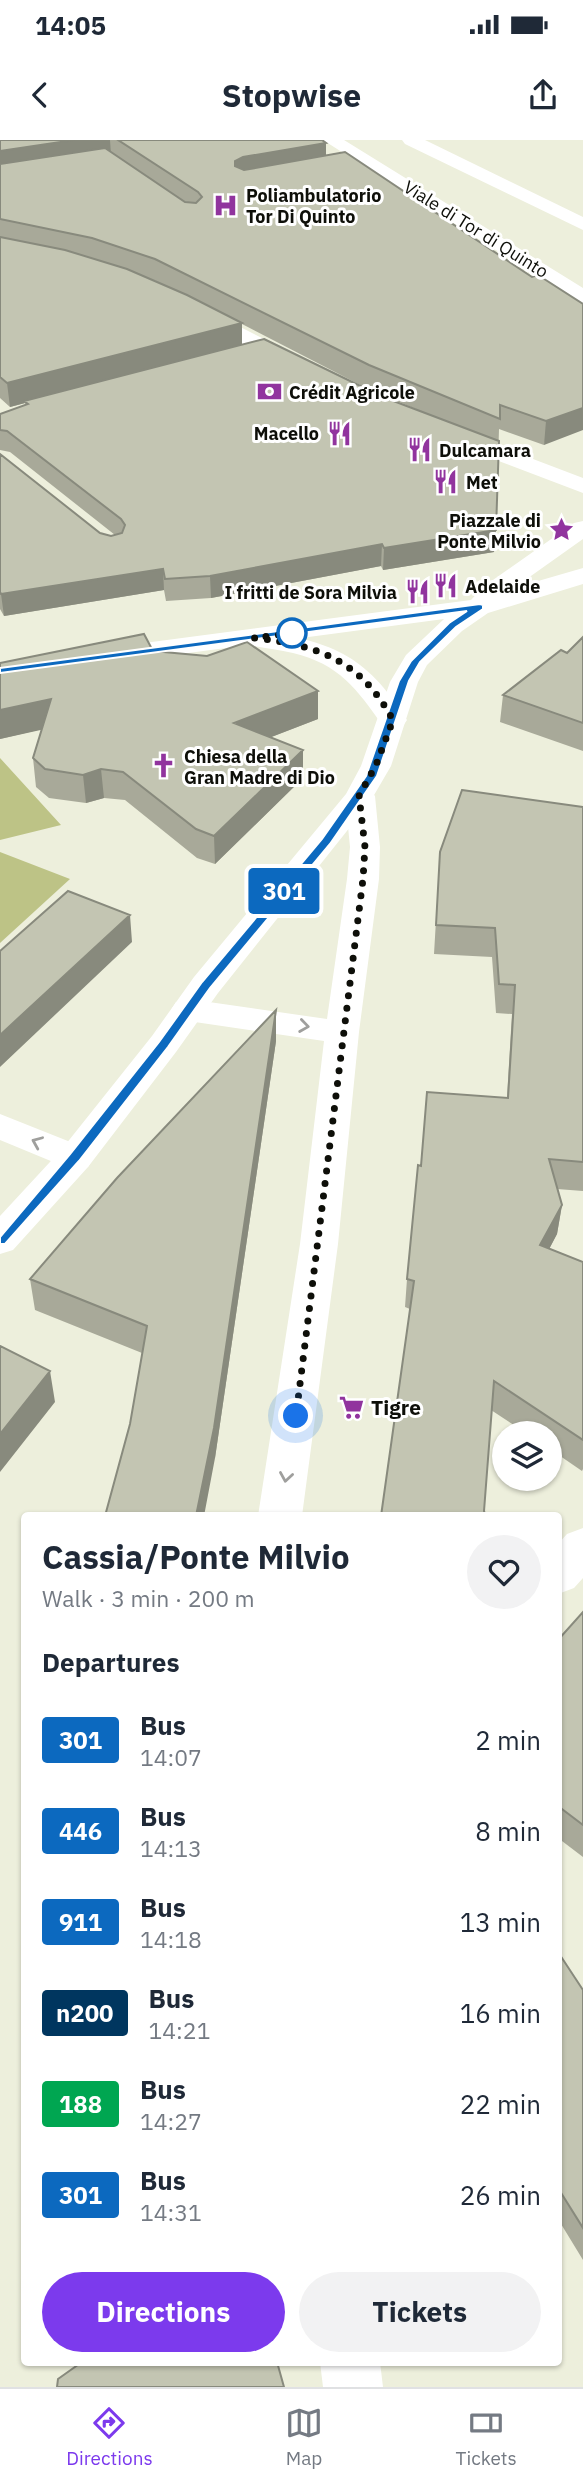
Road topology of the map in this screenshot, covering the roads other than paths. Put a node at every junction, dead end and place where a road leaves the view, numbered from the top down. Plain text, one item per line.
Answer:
1 (332, 140) edge
2 (411, 140) edge
3 (440, 140) edge
4 (583, 209) edge
5 (583, 224) edge
6 (583, 297) edge
7 (178, 301) edge
8 (266, 349) junction
9 (243, 355) edge
10 (317, 376) edge
11 (434, 428) edge
12 (583, 486) edge
13 (583, 528) edge
14 (583, 576) edge
15 (480, 607) junction
16 (254, 638) junction
17 (0, 670) edge
18 (393, 720) junction
19 (359, 796) junction
20 (188, 1010) junction
21 (342, 1032) junction
22 (0, 1126) edge
23 (75, 1158) junction
24 (0, 1240) edge
25 (281, 1512) edge
26 (583, 1547) edge
27 (562, 1571) edge
28 (351, 2366) edge
29 (354, 2387) edge

1 - 6 street, Viale di Tor di Quinto
2 - 5 street
3 - 4 street
7 - 8 street
8 - 9 street
8 - 10 street
11 - 12 street
13 - 15 street
14 - 15 street
15 - 16 street
15 - 18 street
16 - 17 street
16 - 18 street
18 - 19 street
19 - 20 street
19 - 21 street
20 -> 21 street
20 - 23 street
21 -> 25 street
23 -> 22 street
23 - 24 street
26 - 27 street
28 - 29 street

